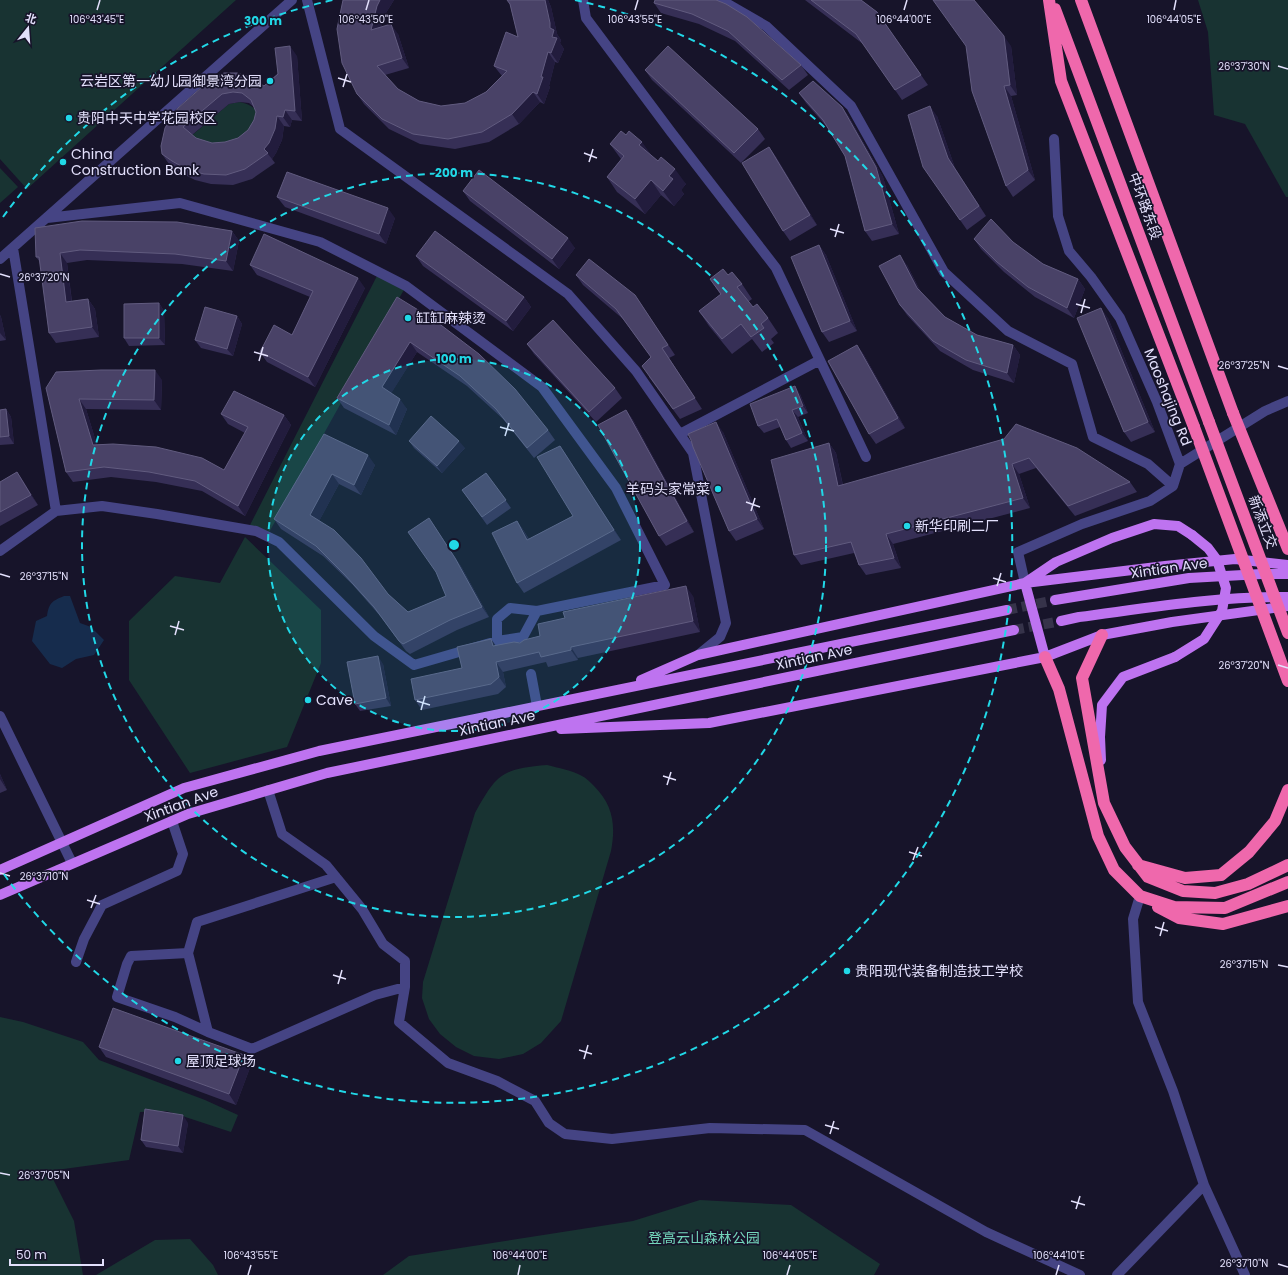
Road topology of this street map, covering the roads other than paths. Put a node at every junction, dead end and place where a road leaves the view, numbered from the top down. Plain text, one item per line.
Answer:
1 (292, 0) edge
2 (307, 0) edge
3 (583, 0) edge
4 (721, 0) edge
5 (1050, 0) edge
6 (1081, 0) edge
7 (1054, 139) dead end
8 (47, 218) junction
9 (13, 248) junction
10 (0, 259) edge
11 (820, 360) junction
12 (1288, 400) edge
13 (1233, 413) joint
14 (1209, 422) joint
15 (680, 434) junction
16 (866, 457) dead end
17 (1180, 464) junction
18 (1173, 486) junction
19 (56, 511) junction
20 (1288, 549) edge
21 (0, 551) edge
22 (1288, 565) edge
23 (1288, 574) edge
24 (1025, 583) junction
25 (1288, 597) edge
26 (1056, 600) tunnel mouth
27 (1288, 606) edge
28 (1007, 610) tunnel mouth
29 (536, 611) junction
30 (1061, 621) tunnel mouth
31 (1014, 630) tunnel mouth
32 (1288, 633) edge
33 (1102, 636) junction
34 (523, 637) junction
35 (497, 641) junction
36 (525, 647) edge
37 (698, 655) junction
38 (1045, 657) junction
39 (530, 674) dead end
40 (1288, 681) edge
41 (622, 688) junction
42 (537, 706) junction
43 (0, 716) edge
44 (531, 730) junction
45 (268, 790) junction
46 (1288, 790) edge
47 (1104, 804) junction
48 (172, 821) junction
49 (61, 842) junction
50 (72, 863) junction
51 (1138, 865) junction
52 (1288, 865) edge
53 (0, 870) edge
54 (336, 877) junction
55 (1288, 882) edge
56 (0, 895) edge
57 (1140, 896) junction
58 (1288, 906) edge
59 (188, 953) junction
60 (76, 962) dead end
61 (405, 987) junction
62 (208, 1032) junction
63 (1204, 1185) junction
64 (1080, 1275) edge
65 (1117, 1275) edge
66 (1245, 1275) edge

1 - 8 street
2 - 15 street
3 - 11 street
4 - 18 street
5 - 14 highway, 中环路东段
5 - 40 highway, bridge
6 - 13 highway, 中环路东段
7 - 17 street, Maoshajing Rd
8 - 9 street
8 - 29 street
9 - 10 street
9 - 19 street
11 - 15 street
11 - 16 street
12 - 17 street
13 - 20 highway, 新添立交, bridge
14 - 32 highway, 新添立交, bridge
15 - 37 street
17 - 18 street, Maoshajing Rd
18 - 24 street
19 - 21 street
19 - 35 street
22 - 24 main road
23 - 26 main road, Xintian Ave
24 - 37 main road
24 - 38 main road
24 - 47 main road, bridge
25 - 30 main road
27 - 33 main road
28 - 41 main road, Xintian Ave
29 - 34 street
29 - 35 street
31 - 44 main road, Xintian Ave
33 - 38 main road
33 - 47 highway
34 - 35 street
34 - 36 street
37 - 41 main road
38 - 44 main road
38 - 57 highway
39 - 42 street
41 - 42 main road, Xintian Ave
42 - 49 main road, Xintian Ave
43 - 49 street
44 - 45 main road, Xintian Ave
45 - 48 main road, Xintian Ave
45 - 54 street
46 - 51 highway
47 - 51 highway
48 - 50 main road, Xintian Ave
48 - 60 street
49 - 50 street
49 - 53 main road, Xintian Ave
50 - 56 main road, Xintian Ave
51 - 52 highway
54 - 59 street
54 - 61 street
55 - 57 highway
57 - 58 highway
57 - 63 street
59 - 62 street
59 - 62 street
61 - 62 street
61 - 64 street
63 - 65 street
63 - 66 street

